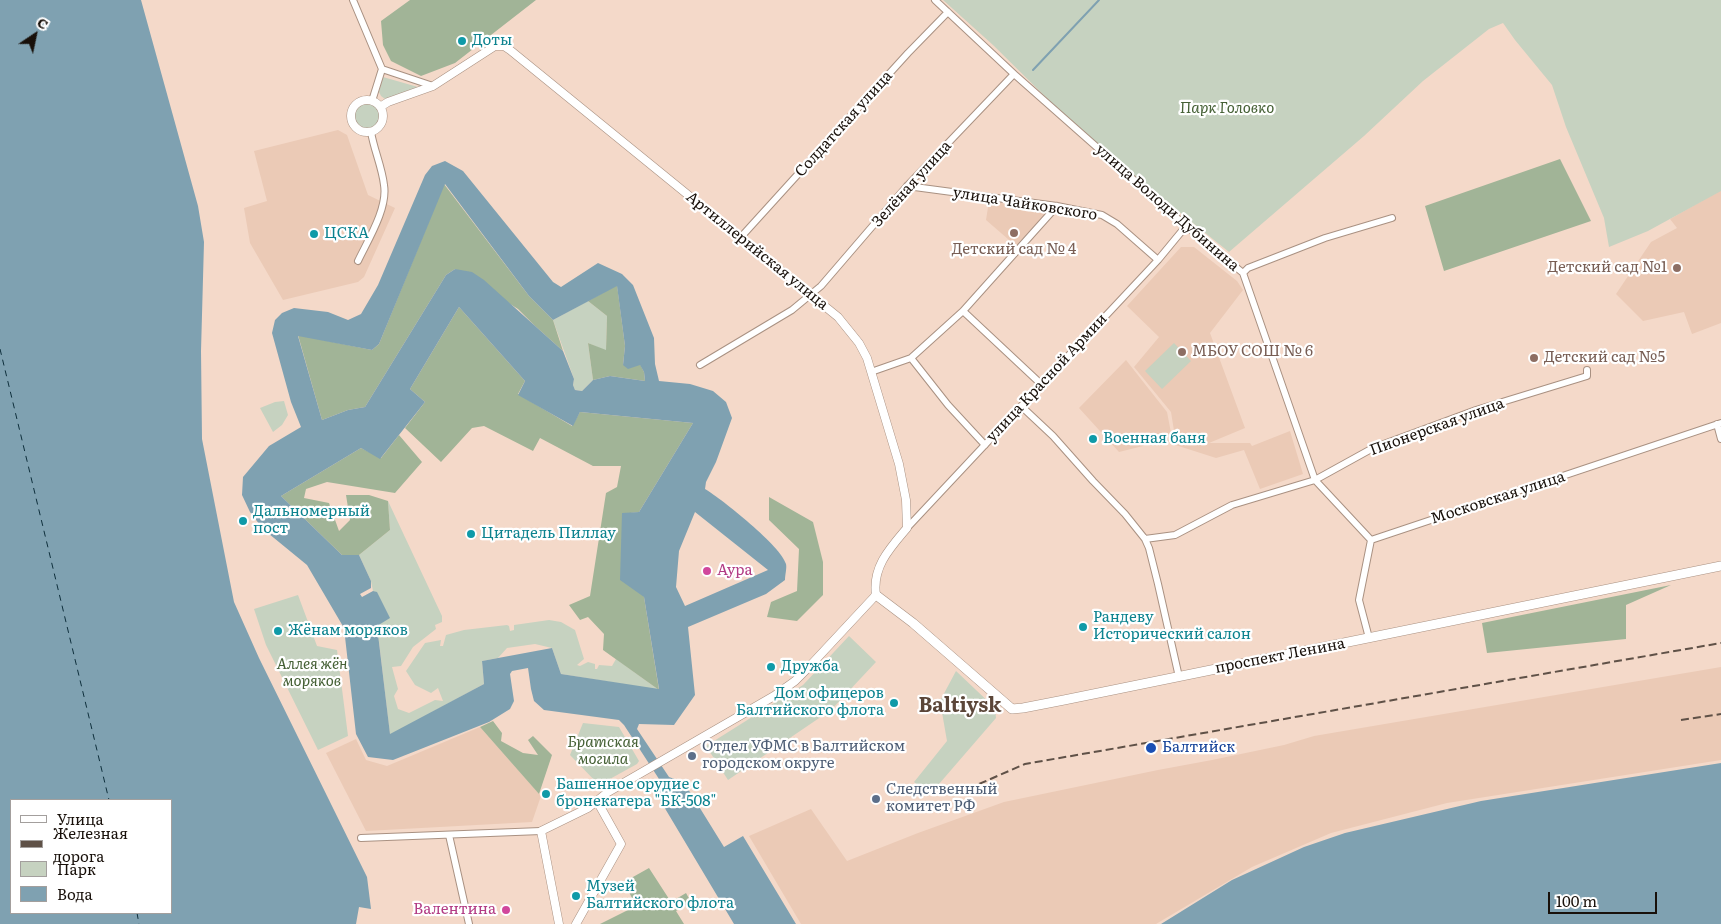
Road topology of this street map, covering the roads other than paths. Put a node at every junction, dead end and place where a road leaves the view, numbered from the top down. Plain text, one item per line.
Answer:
1 (353, 0) edge
2 (935, 0) edge
3 (948, 12) junction
4 (382, 68) junction
5 (1014, 74) junction
6 (433, 86) junction
7 (372, 101) junction
8 (380, 107) junction
9 (371, 132) junction
10 (908, 186) junction
11 (1057, 206) junction
12 (1392, 218) dead end
13 (1186, 226) junction
14 (741, 237) junction
15 (1158, 260) junction
16 (358, 261) dead end
17 (1243, 273) junction
18 (811, 294) junction
19 (963, 311) junction
20 (911, 358) junction
21 (700, 365) dead end
22 (1587, 370) dead end
23 (872, 372) junction
24 (1041, 384) junction
25 (1021, 406) junction
26 (1719, 423) edge
27 (1721, 438) edge
28 (985, 445) junction
29 (1315, 480) junction
30 (907, 528) junction
31 (1145, 539) junction
32 (1371, 540) junction
33 (1721, 566) edge
34 (876, 595) junction
35 (1369, 638) junction
36 (1179, 677) junction
37 (597, 801) junction
38 (540, 831) junction
39 (449, 835) junction
40 (360, 838) dead end
41 (469, 924) edge
42 (559, 924) edge
43 (576, 924) edge

1 - 4 street
2 - 3 street, улица Володи Дубинина
3 - 5 street, улица Володи Дубинина
3 - 14 street, Солдатская улица
4 - 6 street
4 - 7 street
5 - 10 street, Зелёная улица
5 - 13 street, улица Володи Дубинина
6 - 8 street, Артиллерийская улица
6 - 14 street, Артиллерийская улица
7 - 8 street
7 - 9 street
8 - 9 street
9 - 16 street
10 - 11 street, улица Чайковского
10 - 18 street, Зелёная улица
11 - 15 street, улица Чайковского
11 - 19 street
12 - 17 street
13 - 15 street, улица Красной Армии
13 - 17 street, улица Володи Дубинина
14 - 18 street, Артиллерийская улица
15 - 24 street, улица Красной Армии
17 - 29 street, улица Володи Дубинина
18 - 21 street, Зелёная улица
18 - 23 street, Артиллерийская улица
19 - 20 street
19 - 24 street
20 - 23 street
20 - 28 street
22 - 29 street, Пионерская улица
23 - 30 street, Артиллерийская улица
24 - 25 street, улица Красной Армии
25 - 28 street, улица Красной Армии
25 - 31 street
26 - 27 street
26 - 32 street, Московская улица
28 - 30 street, улица Красной Армии
29 - 31 street, Пионерская улица
29 - 32 street, улица Володи Дубинина
30 - 34 street
31 - 36 street
32 - 35 street
33 - 35 main road, проспект Ленина
34 - 36 main road, проспект Ленина
34 - 37 street
35 - 36 main road, проспект Ленина
37 - 38 street
37 - 43 street
38 - 39 street
38 - 42 street
39 - 40 street
39 - 41 street

